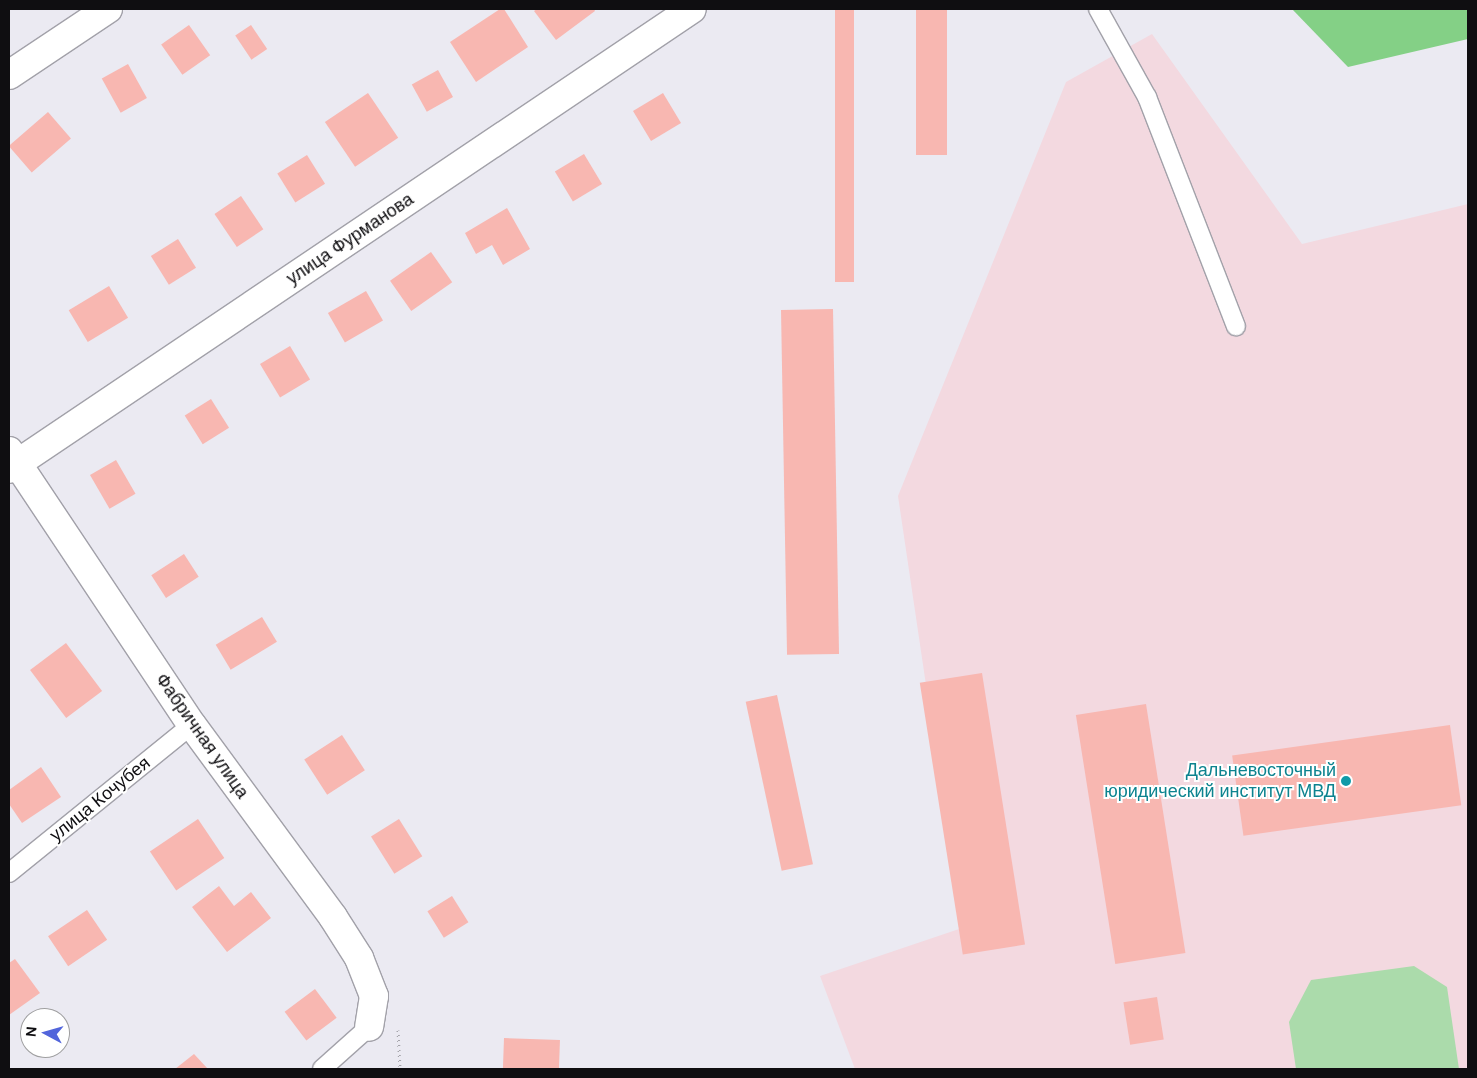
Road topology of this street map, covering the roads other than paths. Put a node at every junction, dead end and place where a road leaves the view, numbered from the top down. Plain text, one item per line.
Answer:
1 (108, 9) edge
2 (692, 9) edge
3 (1098, 9) edge
4 (9, 75) edge
5 (1236, 326) dead end
6 (12, 461) edge
7 (192, 725) junction
8 (9, 873) edge
9 (369, 1027) joint
10 (322, 1069) edge

1 - 4 street
2 - 6 street, улица Фурманова
3 - 5 lane
6 - 7 street, Фабричная улица
7 - 8 lane, улица Кочубея
7 - 9 street, Фабричная улица
9 - 10 lane

